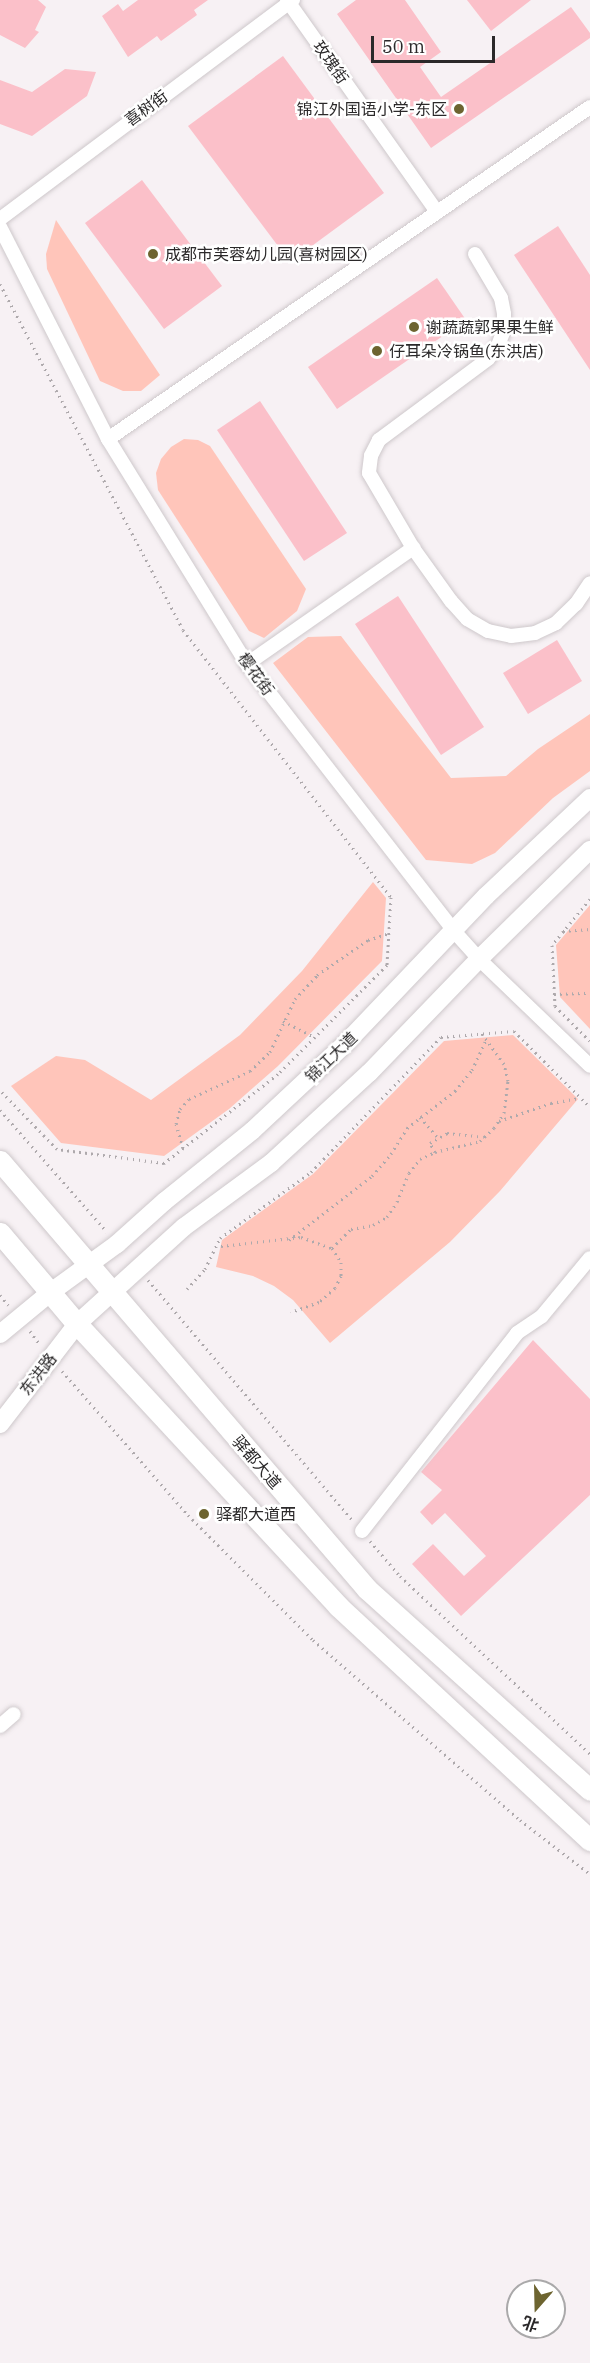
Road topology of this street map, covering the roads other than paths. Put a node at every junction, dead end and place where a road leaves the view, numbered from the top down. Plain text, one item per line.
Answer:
1 (289, 1) edge
2 (590, 107) edge
3 (437, 212) junction
4 (0, 219) edge
5 (0, 227) edge
6 (475, 254) dead end
7 (108, 439) junction
8 (413, 548) junction
9 (590, 583) edge
10 (247, 664) junction
11 (590, 798) edge
12 (590, 850) edge
13 (453, 930) junction
14 (479, 959) junction
15 (590, 1066) edge
16 (0, 1161) edge
17 (0, 1233) edge
18 (590, 1258) edge
19 (89, 1265) junction
20 (113, 1290) junction
21 (51, 1292) junction
22 (77, 1324) junction
23 (0, 1334) edge
24 (0, 1424) edge
25 (362, 1531) road end
26 (14, 1714) dead end
27 (0, 1726) edge
28 (590, 1790) edge
29 (590, 1840) edge

1 - 3 street, 玫瑰街
1 - 4 street, 喜树街
2 - 3 street
3 - 7 street
5 - 7 street, 樱花街
6 - 8 street
7 - 10 street, 樱花街
8 - 9 street
8 - 10 street
10 - 13 street, 樱花街
11 - 13 main road, 锦江大道
12 - 14 main road
13 - 14 street, 樱花街
13 - 19 main road, 锦江大道
14 - 15 street, 樱花街
14 - 20 main road
16 - 19 main road, 驿都大道
17 - 21 main road
18 - 25 street
19 - 20 main road, 驿都大道
19 - 21 main road, 锦江大道
20 - 22 main road
20 - 28 main road, 驿都大道
21 - 22 main road
21 - 23 main road
22 - 24 main road, 东洪路
22 - 29 main road
26 - 27 street

